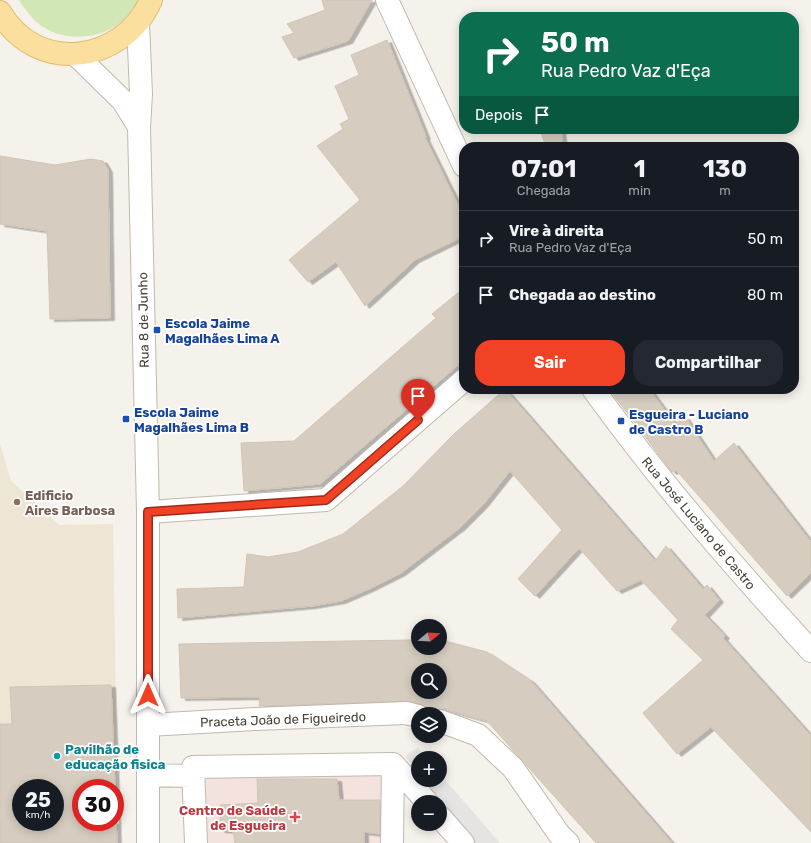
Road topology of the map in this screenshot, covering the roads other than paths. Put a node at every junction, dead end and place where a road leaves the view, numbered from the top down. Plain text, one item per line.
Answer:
1 (151, 0) edge
2 (387, 0) edge
3 (3, 20) edge
4 (138, 22) junction
5 (75, 54) junction
6 (139, 127) junction
7 (459, 155) edge
8 (459, 384) edge
9 (597, 394) edge
10 (148, 512) junction
11 (811, 652) edge
12 (411, 714) edge
13 (447, 724) edge
14 (148, 725) junction
15 (393, 764) junction
16 (148, 775) junction
17 (192, 776) junction
18 (420, 795) edge
19 (447, 825) edge
20 (560, 840) edge
21 (148, 843) edge
22 (196, 843) edge
23 (392, 843) edge
24 (463, 843) edge

1 - 4 main road
2 - 7 street
3 - 5 main road
4 - 5 main road
4 - 6 street, Rua 8 de Junho
5 - 6 street
6 - 10 street, Rua 8 de Junho
8 - 10 street
9 - 11 street, Rua José Luciano de Castro
10 - 14 street, Rua 8 de Junho
12 - 14 street, Praceta João de Figueiredo
13 - 20 street
14 - 16 street, Rua 8 de Junho
15 - 17 street
15 - 18 street
15 - 23 street
16 - 17 street
16 - 21 street, Rua 8 de Junho
17 - 22 street
19 - 24 street

